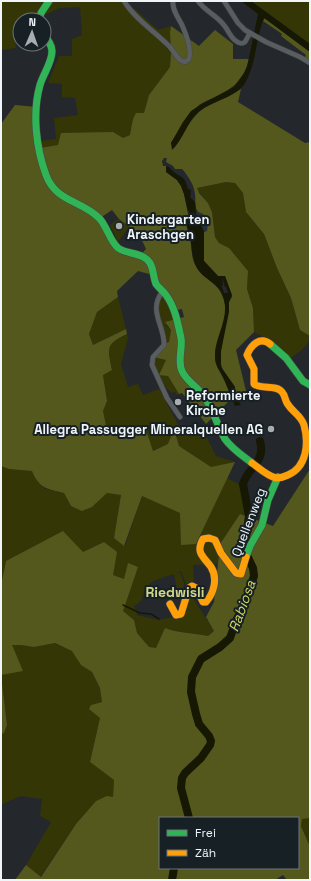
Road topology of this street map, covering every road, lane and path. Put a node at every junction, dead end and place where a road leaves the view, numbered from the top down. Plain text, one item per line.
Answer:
1 (49, 1) edge
2 (124, 1) edge
3 (173, 1) edge
4 (198, 1) edge
5 (224, 1) edge
6 (42, 12) edge
7 (251, 33) junction
8 (52, 52) edge
9 (310, 63) edge
10 (164, 291) junction
11 (310, 384) edge
12 (180, 417) dead end
13 (278, 477) junction
14 (170, 604) dead end

1 - 6 street
2 - 3 street
4 - 7 street
5 - 7 street
7 - 9 street
8 - 10 street
10 - 12 street
10 - 13 street
11 - 13 street
13 - 14 street, Quellenweg

